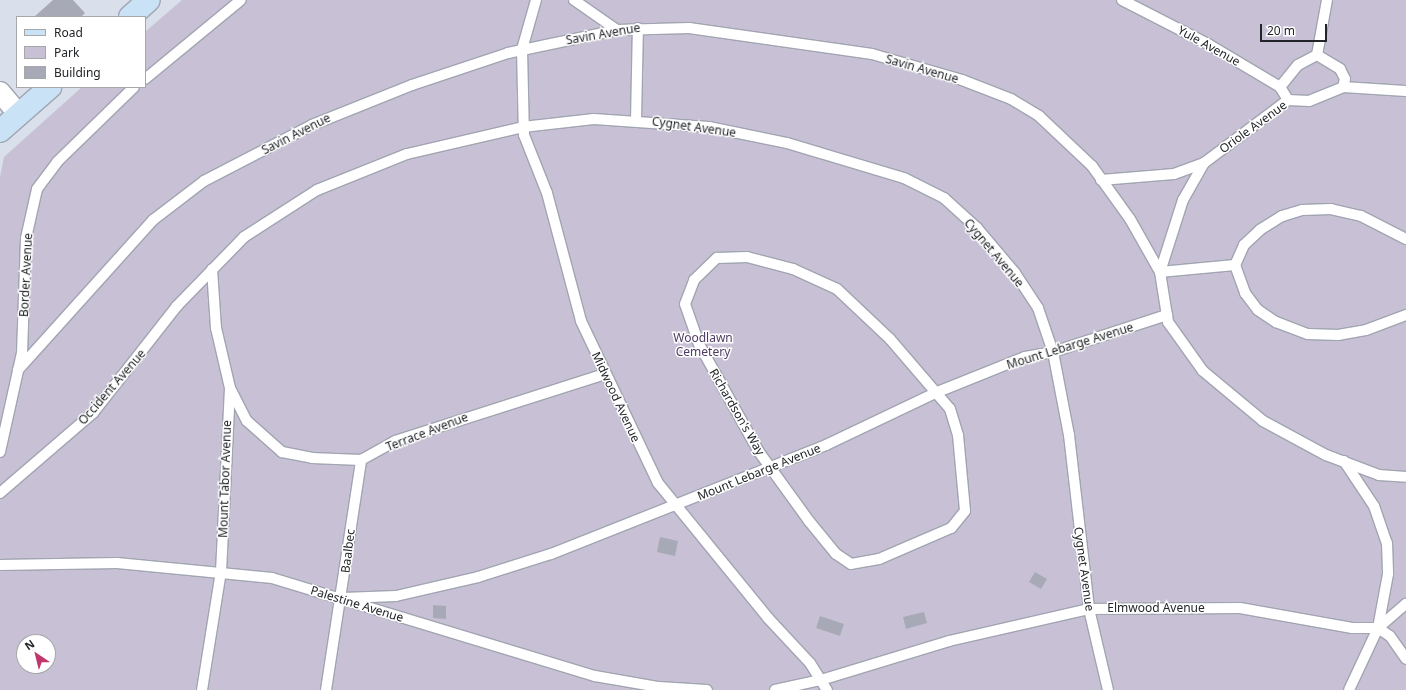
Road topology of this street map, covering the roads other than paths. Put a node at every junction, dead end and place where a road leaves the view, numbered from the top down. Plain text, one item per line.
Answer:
1 (149, 0) edge
2 (241, 0) edge
3 (536, 0) edge
4 (574, 0) edge
5 (1122, 0) edge
6 (1327, 0) edge
7 (131, 16) edge
8 (638, 28) junction
9 (616, 30) junction
10 (522, 50) junction
11 (1317, 55) junction
12 (146, 78) edge
13 (1280, 87) junction
14 (1343, 87) junction
15 (49, 88) edge
16 (133, 88) edge
17 (1406, 91) edge
18 (0, 92) edge
19 (1288, 100) junction
20 (19, 115) junction
21 (636, 120) junction
22 (523, 127) junction
23 (0, 131) edge
24 (1204, 163) junction
25 (1101, 180) junction
26 (1406, 239) edge
27 (1235, 266) junction
28 (212, 269) junction
29 (1160, 272) junction
30 (1167, 315) junction
31 (1406, 315) edge
32 (1053, 352) junction
33 (18, 370) junction
34 (605, 374) junction
35 (230, 388) junction
36 (935, 393) junction
37 (0, 452) edge
38 (361, 460) junction
39 (1344, 461) junction
40 (770, 467) junction
41 (1406, 477) edge
42 (0, 493) edge
43 (678, 506) junction
44 (0, 565) edge
45 (221, 572) junction
46 (342, 598) junction
47 (1406, 604) edge
48 (1089, 609) junction
49 (1378, 628) junction
50 (1406, 659) edge
51 (821, 680) junction
52 (202, 690) edge
53 (326, 690) edge
54 (707, 690) edge
55 (775, 690) edge
56 (827, 690) edge
57 (1108, 690) edge
58 (1349, 690) edge

1 - 7 street
2 - 12 lane
3 - 10 lane, Midwood Avenue
4 - 9 lane
5 - 13 lane, Yule Avenue
6 - 11 lane
8 - 9 lane, Savin Avenue
8 - 21 lane
8 - 25 lane, Savin Avenue
9 - 10 lane, Savin Avenue
10 - 22 lane, Midwood Avenue
10 - 33 lane, Savin Avenue
11 - 13 lane
11 - 14 lane
13 - 19 lane, Yule Avenue
14 - 17 lane, Oriole Avenue
14 - 19 lane, Oriole Avenue
15 - 20 street
16 - 33 lane, Border Avenue
18 - 20 street
19 - 24 lane, Oriole Avenue
20 - 23 street
21 - 22 lane, Cygnet Avenue
21 - 32 lane, Cygnet Avenue
22 - 28 lane
22 - 34 lane, Midwood Avenue
24 - 25 lane, Oriole Avenue
24 - 29 lane
25 - 29 lane, Savin Avenue
26 - 27 lane
27 - 29 lane
27 - 31 lane
28 - 35 lane, Mount Tabor Avenue
28 - 42 lane, Occident Avenue
29 - 30 lane, Savin Avenue
30 - 32 lane, Mount Lebarge Avenue
30 - 39 lane
32 - 36 lane, Mount Lebarge Avenue
32 - 48 lane, Cygnet Avenue
33 - 37 lane, Border Avenue
34 - 38 lane, Terrace Avenue
34 - 43 lane, Midwood Avenue
35 - 38 lane
35 - 45 lane, Mount Tabor Avenue
36 - 40 lane, Mount Lebarge Avenue
36 - 40 lane, Richardson's Way
36 - 40 lane, Richardson's Way
38 - 46 lane, Baalbec
39 - 41 lane
39 - 49 lane
40 - 43 lane, Mount Lebarge Avenue
43 - 46 lane, Mount Lebarge Avenue
43 - 51 lane, Midwood Avenue
44 - 45 lane, Palestine Avenue
45 - 46 lane, Palestine Avenue
45 - 52 lane, Mount Tabor Avenue
46 - 53 lane, Baalbec
46 - 54 lane, Palestine Avenue
47 - 49 lane
48 - 49 lane, Elmwood Avenue
48 - 51 lane, Elmwood Avenue
48 - 57 lane, Cygnet Avenue
49 - 50 lane
49 - 58 lane
51 - 55 lane
51 - 56 lane, Midwood Avenue

